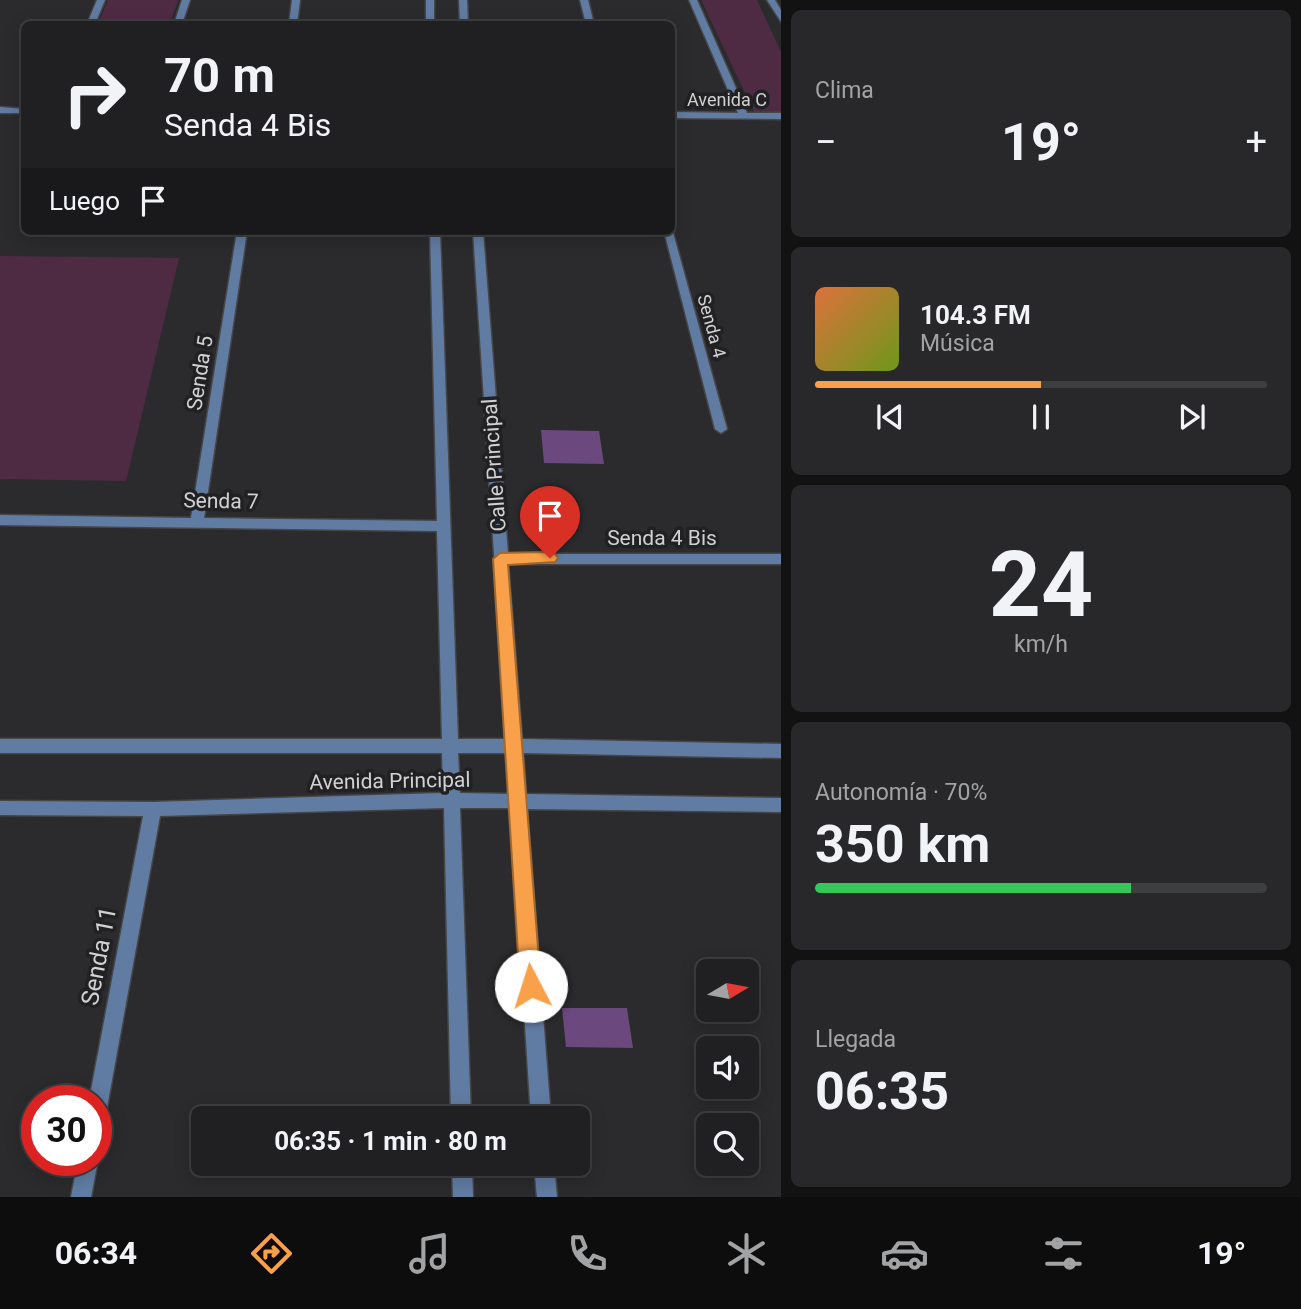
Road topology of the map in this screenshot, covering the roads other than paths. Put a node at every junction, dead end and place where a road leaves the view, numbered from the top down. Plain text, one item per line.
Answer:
1 (101, 0) edge
2 (186, 0) edge
3 (296, 0) edge
4 (430, 0) edge
5 (463, 0) edge
6 (584, 0) edge
7 (693, 0) edge
8 (771, 0) edge
9 (92, 21) edge
10 (179, 21) edge
11 (293, 21) edge
12 (430, 21) edge
13 (464, 21) edge
14 (589, 21) edge
15 (781, 21) edge
16 (0, 110) edge
17 (21, 111) edge
18 (675, 115) edge
19 (743, 115) junction
20 (781, 116) edge
21 (241, 235) edge
22 (435, 235) edge
23 (478, 235) edge
24 (670, 235) edge
25 (721, 429) dead end
26 (0, 520) edge
27 (197, 522) junction
28 (442, 526) junction
29 (500, 559) junction
30 (781, 559) edge
31 (0, 746) edge
32 (450, 746) junction
33 (514, 746) junction
34 (781, 751) edge
35 (451, 800) junction
36 (516, 801) junction
37 (781, 804) edge
38 (0, 808) edge
39 (153, 808) junction
40 (101, 1085) edge
41 (461, 1106) edge
42 (540, 1106) edge
43 (85, 1176) edge
44 (462, 1176) edge
45 (545, 1176) edge
46 (81, 1197) edge
47 (463, 1197) edge
48 (547, 1197) edge

1 - 9 street
2 - 10 street
3 - 11 street
4 - 12 street
5 - 13 street
6 - 14 street
7 - 19 street
8 - 15 street
16 - 17 street
18 - 19 street, Avenida C
19 - 20 street, Avenida C
21 - 27 street, Senda 5
22 - 28 street
23 - 29 street, Calle Principal
24 - 25 street, Senda 4
26 - 27 street, Senda 7
27 - 28 street, Senda 7
28 - 32 street
29 - 30 street, Senda 4 Bis
29 - 33 street, Calle Principal
31 - 32 street, Avenida Principal
32 - 33 street, Avenida Principal
32 - 35 street
33 - 34 street, Avenida Principal
33 - 36 street, Calle Principal
35 - 36 street, Avenida Principal
35 - 39 street, Avenida Principal
35 - 41 street
36 - 37 street, Avenida Principal
36 - 42 street, Calle Principal
38 - 39 street, Avenida Principal
39 - 40 street, Senda 11
43 - 46 street
44 - 47 street
45 - 48 street

